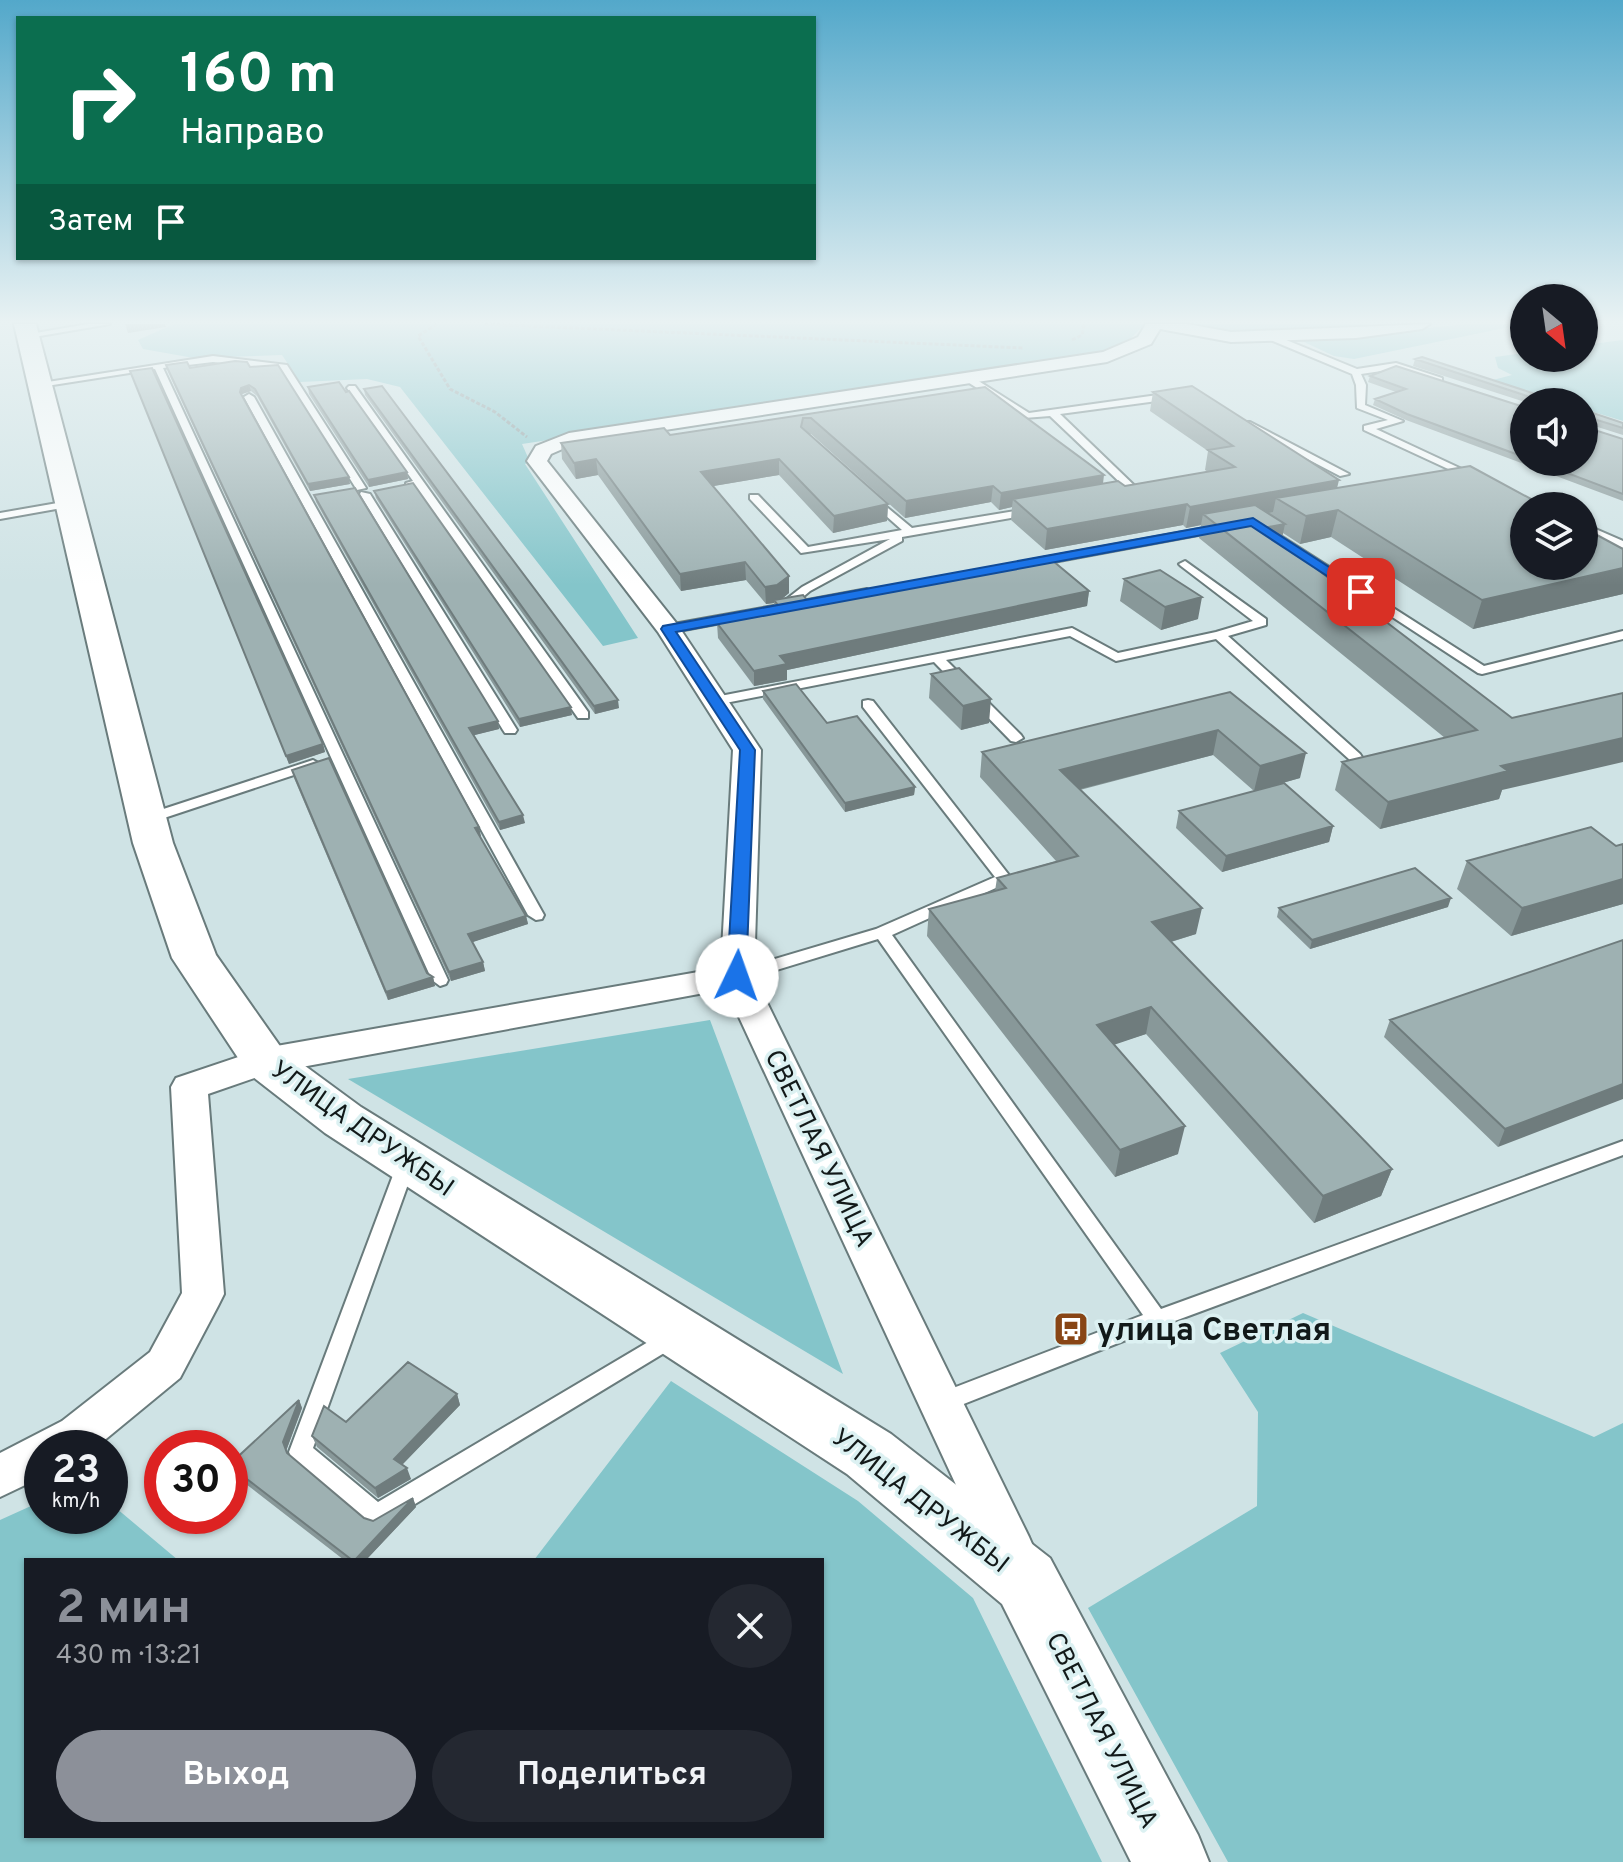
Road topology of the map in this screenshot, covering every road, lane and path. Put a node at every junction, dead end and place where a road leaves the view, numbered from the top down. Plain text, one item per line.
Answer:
1 (46, 411) edge
2 (179, 411) edge
3 (257, 411) edge
4 (312, 411) edge
5 (368, 411) edge
6 (493, 411) edge
7 (749, 411) edge
8 (1019, 411) edge
9 (1060, 411) edge
10 (1372, 411) edge
11 (1052, 412) junction
12 (1231, 416) edge
13 (543, 450) junction
14 (1344, 474) dead end
15 (1481, 480) edge
16 (419, 483) junction
17 (392, 489) edge
18 (347, 490) edge
19 (864, 490) edge
20 (363, 491) junction
21 (379, 491) edge
22 (319, 496) edge
23 (754, 497) dead end
24 (304, 498) junction
25 (1106, 498) edge
26 (69, 504) junction
27 (1046, 508) edge
28 (0, 516) edge
29 (1269, 519) edge
30 (1238, 525) edge
31 (910, 532) junction
32 (1598, 533) edge
33 (1623, 545) edge
34 (1185, 564) dead end
35 (1018, 565) edge
36 (877, 591) edge
37 (783, 608) junction
38 (668, 629) junction
39 (1219, 635) junction
40 (1623, 635) edge
41 (937, 658) junction
42 (715, 701) junction
43 (868, 704) dead end
44 (583, 715) dead end
45 (510, 730) dead end
46 (1016, 738) dead end
47 (338, 756) junction
48 (1355, 757) edge
49 (147, 819) junction
50 (536, 915) dead end
51 (882, 933) junction
52 (737, 976) junction
53 (440, 980) dead end
54 (265, 1061) junction
55 (1623, 1148) edge
56 (407, 1161) junction
57 (1157, 1319) junction
58 (679, 1334) junction
59 (943, 1402) junction
60 (84, 1430) edge
61 (24, 1463) edge
62 (0, 1476) edge
63 (1026, 1581) junction
64 (1171, 1862) edge

1 - 26 street, УЛИЦА ДРУЖБЫ
2 - 47 lane
3 - 24 lane
4 - 20 lane
5 - 16 lane
6 - 13 path
7 - 13 street
8 - 11 lane
9 - 11 lane
10 - 15 lane
11 - 25 lane
12 - 14 lane
13 - 38 street, СВЕТЛАЯ УЛИЦА
16 - 17 lane
16 - 44 lane
18 - 20 lane
19 - 31 lane
20 - 21 lane
20 - 45 lane
22 - 24 lane
23 - 31 lane
24 - 50 lane
26 - 28 lane
26 - 49 street, УЛИЦА ДРУЖБЫ
27 - 31 lane
29 - 40 lane
30 - 35 lane
31 - 37 lane
32 - 33 lane
34 - 39 lane
36 - 37 lane
37 - 38 lane
38 - 42 street, СВЕТЛАЯ УЛИЦА
39 - 41 lane
39 - 48 lane
41 - 42 lane
41 - 46 lane
42 - 52 street, СВЕТЛАЯ УЛИЦА
43 - 51 lane
47 - 49 lane
47 - 53 lane
49 - 54 street, УЛИЦА ДРУЖБЫ
51 - 52 lane
51 - 57 lane
52 - 54 street
52 - 59 street, СВЕТЛАЯ УЛИЦА
54 - 56 street, УЛИЦА ДРУЖБЫ
54 - 60 street
55 - 57 lane
56 - 58 street, УЛИЦА ДРУЖБЫ
56 - 58 lane
57 - 59 lane
58 - 63 street, УЛИЦА ДРУЖБЫ
59 - 63 street, СВЕТЛАЯ УЛИЦА
61 - 62 street
63 - 64 street, СВЕТЛАЯ УЛИЦА

